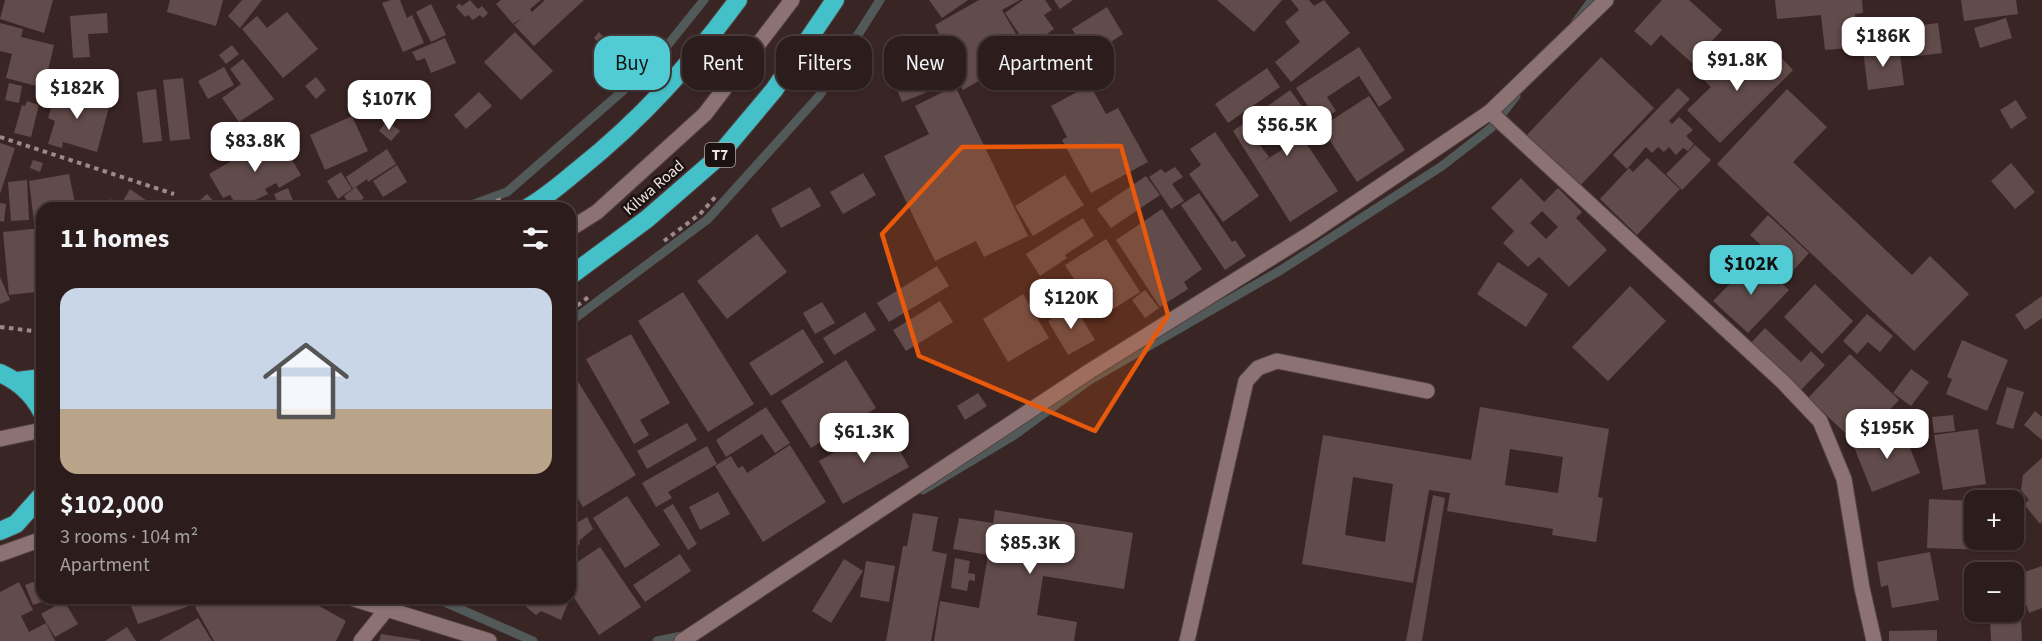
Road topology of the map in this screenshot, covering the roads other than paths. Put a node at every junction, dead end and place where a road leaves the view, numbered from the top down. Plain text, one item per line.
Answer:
1 (738, 0) edge
2 (792, 0) edge
3 (835, 0) edge
4 (1606, 0) edge
5 (1490, 112) junction
6 (535, 202) edge
7 (576, 225) edge
8 (576, 272) edge
9 (0, 373) edge
10 (36, 379) edge
11 (17, 381) junction
12 (1427, 391) dead end
13 (36, 401) edge
14 (36, 431) edge
15 (0, 439) edge
16 (36, 503) edge
17 (0, 531) edge
18 (36, 541) edge
19 (0, 554) edge
20 (368, 604) edge
21 (386, 610) junction
22 (361, 641) edge
23 (489, 641) edge
24 (682, 641) edge
25 (1187, 641) edge
26 (1874, 641) edge

1 - 6 highway
2 - 7 street
3 - 8 highway, Kilwa Road / T7
4 - 5 street
5 - 24 street
5 - 26 street
9 - 11 highway
10 - 11 highway
11 - 13 highway
12 - 25 street
14 - 15 street
16 - 17 highway
18 - 19 street
20 - 21 street
21 - 22 street
21 - 23 street

